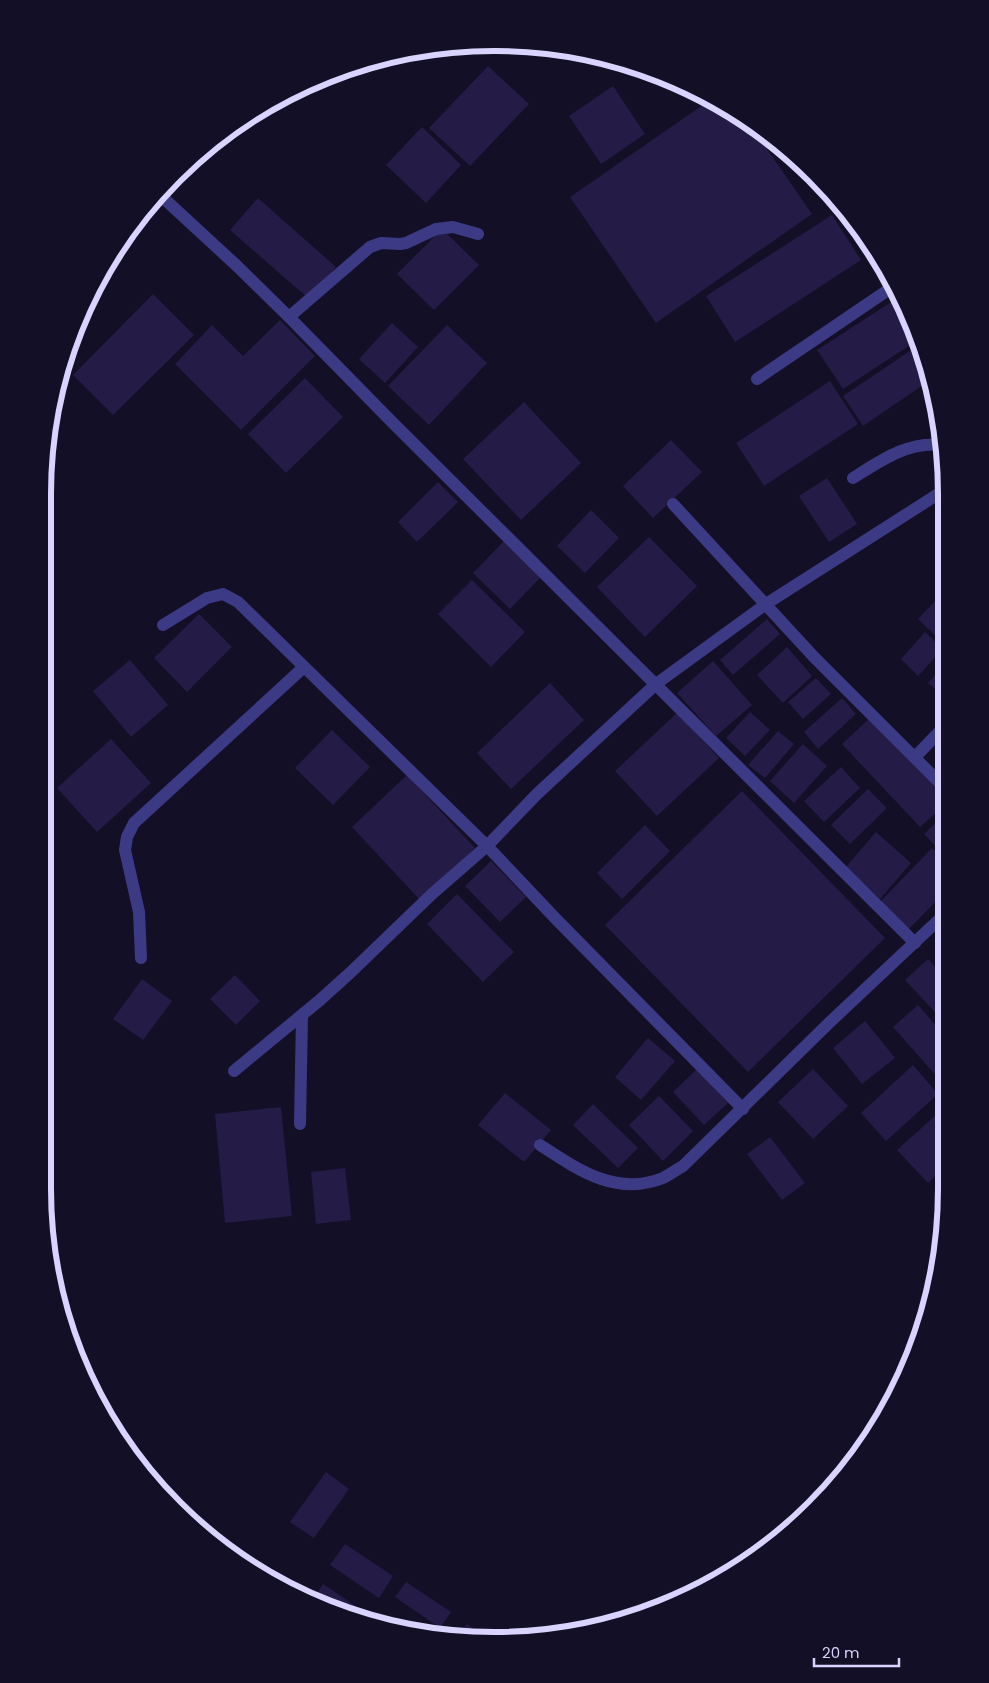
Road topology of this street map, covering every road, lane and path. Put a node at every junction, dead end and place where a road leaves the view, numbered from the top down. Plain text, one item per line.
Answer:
1 (164, 199) edge
2 (478, 234) dead end
3 (888, 290) edge
4 (290, 317) junction
5 (757, 379) dead end
6 (935, 446) edge
7 (853, 478) dead end
8 (938, 494) edge
9 (673, 504) dead end
10 (766, 604) junction
11 (163, 625) dead end
12 (304, 667) junction
13 (656, 684) junction
14 (938, 734) edge
15 (915, 758) junction
16 (938, 781) edge
17 (488, 846) junction
18 (938, 921) edge
19 (915, 943) junction
20 (141, 958) dead end
21 (302, 1015) junction
22 (234, 1071) dead end
23 (742, 1109) junction
24 (300, 1124) dead end
25 (540, 1144) dead end

1 - 4 street
2 - 4 street
3 - 5 street
4 - 13 street
6 - 7 street
8 - 10 street
9 - 10 street
10 - 13 street
10 - 15 street
11 - 12 street
12 - 17 street
12 - 20 street
13 - 17 street
13 - 19 street
14 - 15 street
15 - 16 street
17 - 21 street
17 - 23 street
18 - 19 street
19 - 23 street
21 - 22 street
21 - 24 street
23 - 25 street

